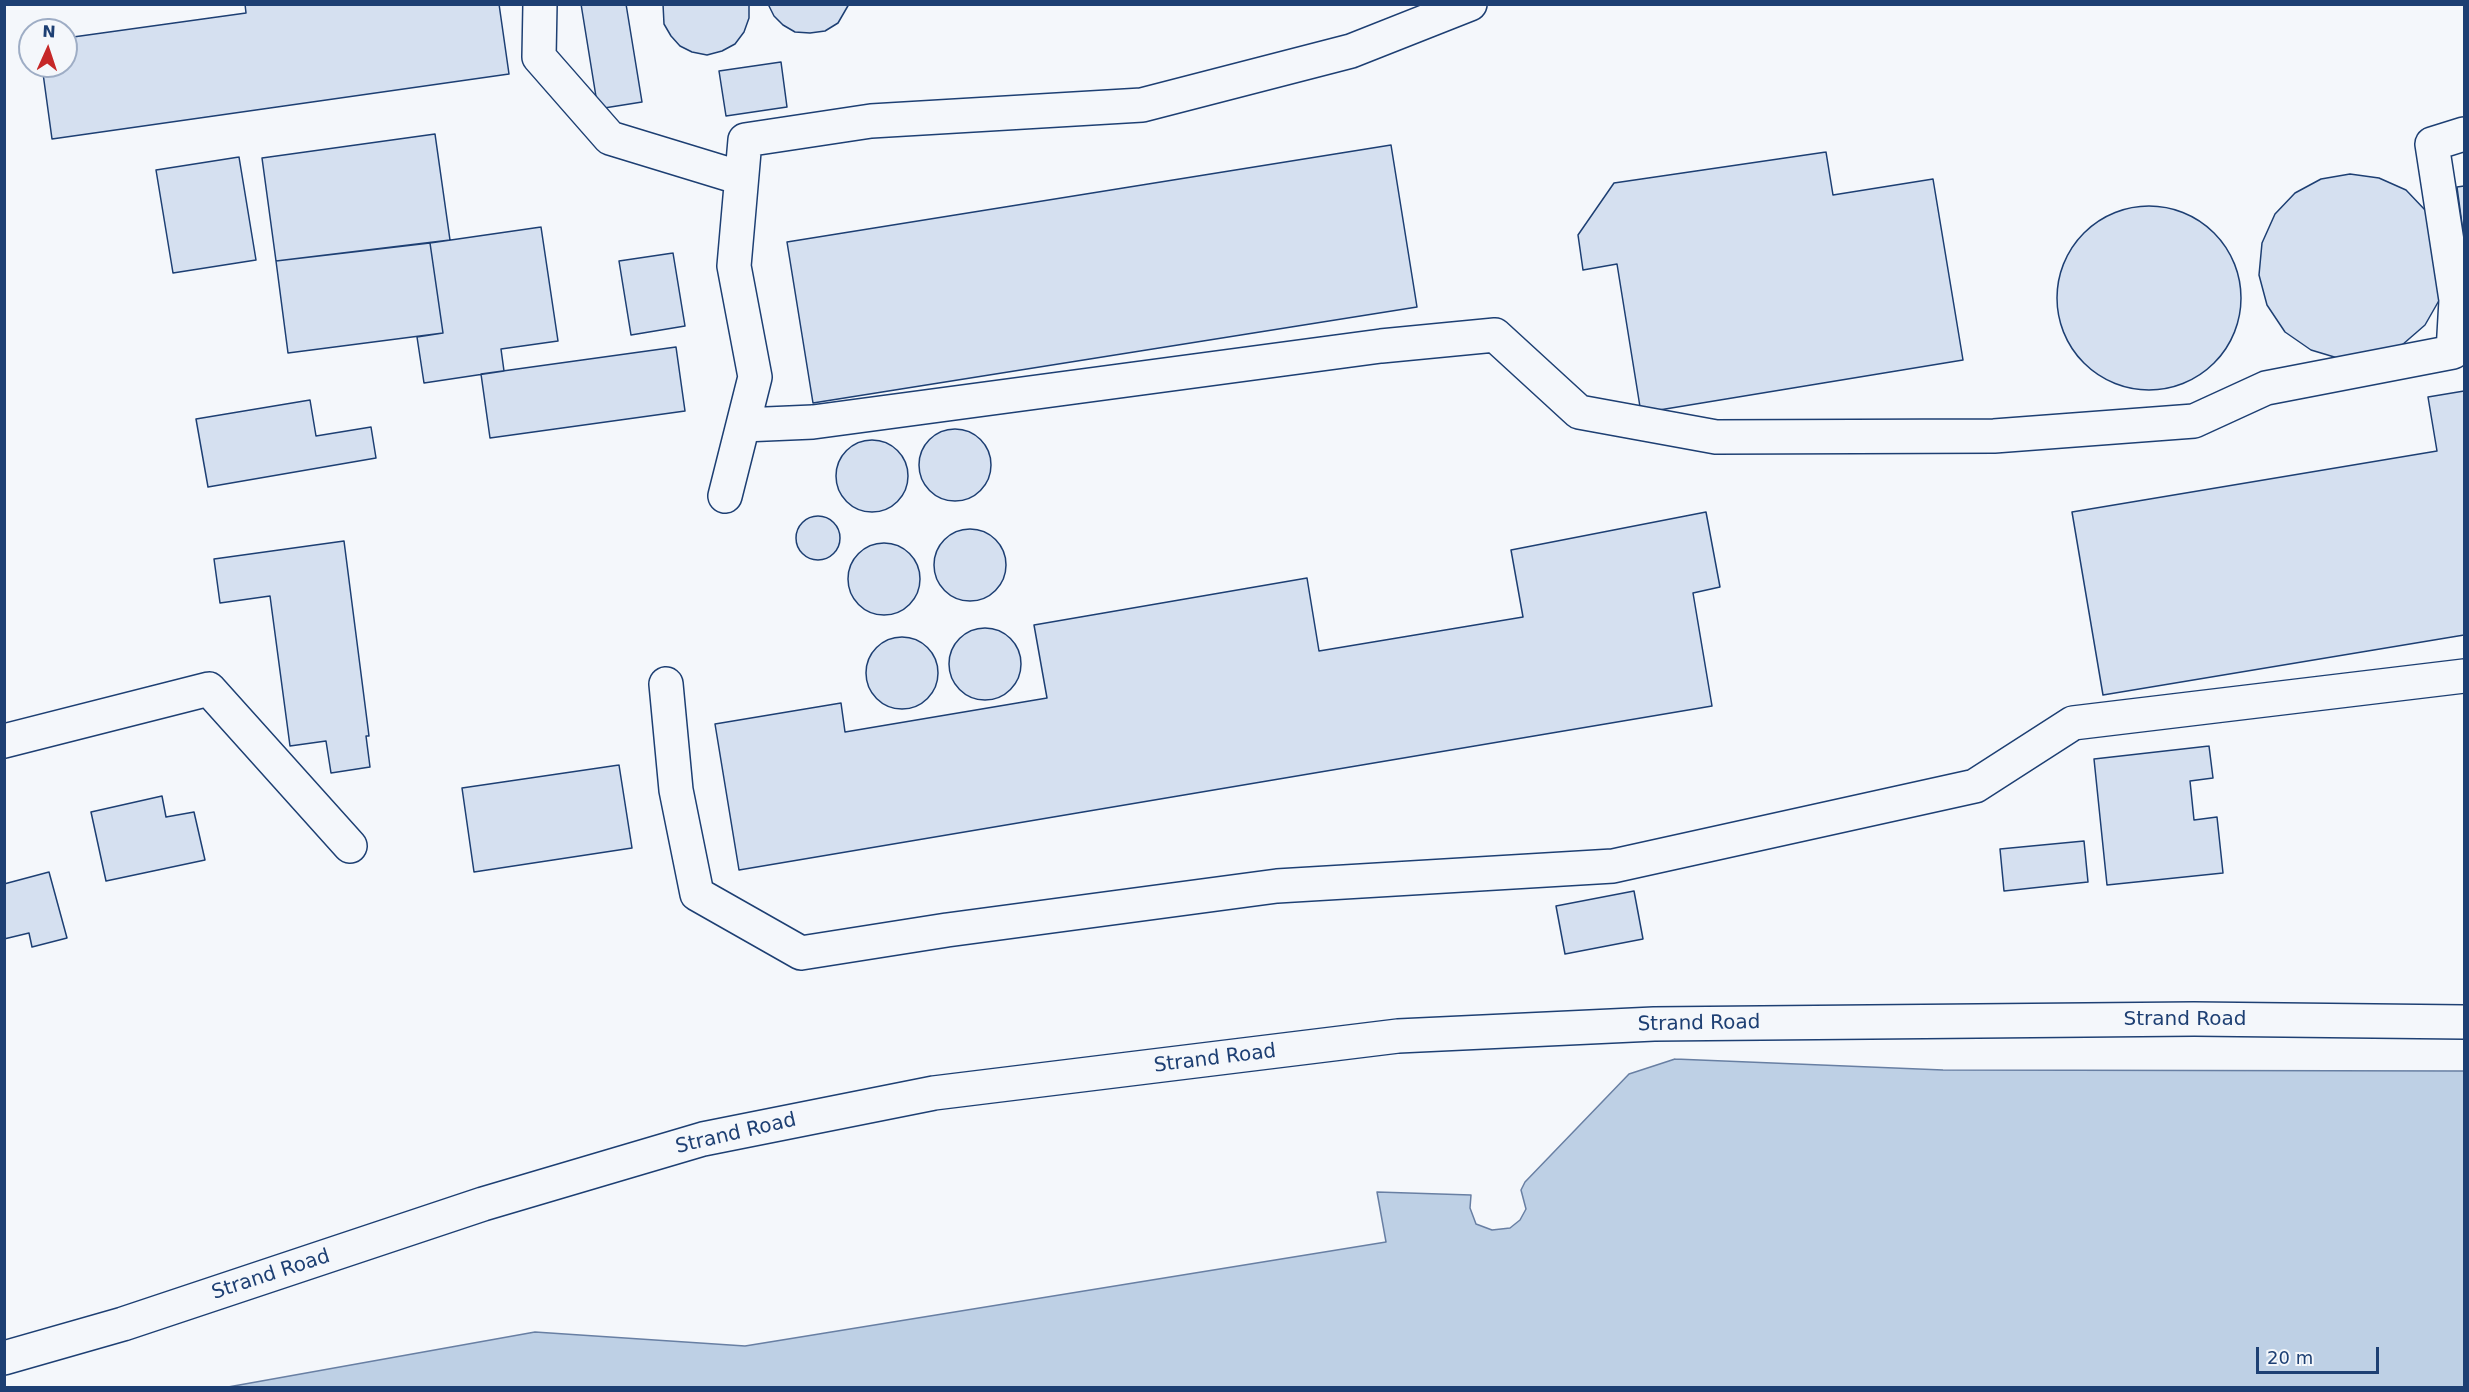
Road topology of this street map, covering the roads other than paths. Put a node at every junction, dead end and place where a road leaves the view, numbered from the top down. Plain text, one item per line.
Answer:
1 (540, 4) edge
2 (1470, 4) edge
3 (2464, 134) edge
4 (741, 178) junction
5 (743, 425) junction
6 (725, 496) dead end
7 (2464, 676) edge
8 (666, 684) dead end
9 (4, 741) edge
10 (350, 846) dead end
11 (2464, 1022) edge
12 (4, 1358) edge

1 - 4 main road
2 - 4 main road
3 - 5 main road
4 - 5 main road
5 - 6 main road
7 - 8 main road
9 - 10 main road
11 - 12 main road, Strand Road

